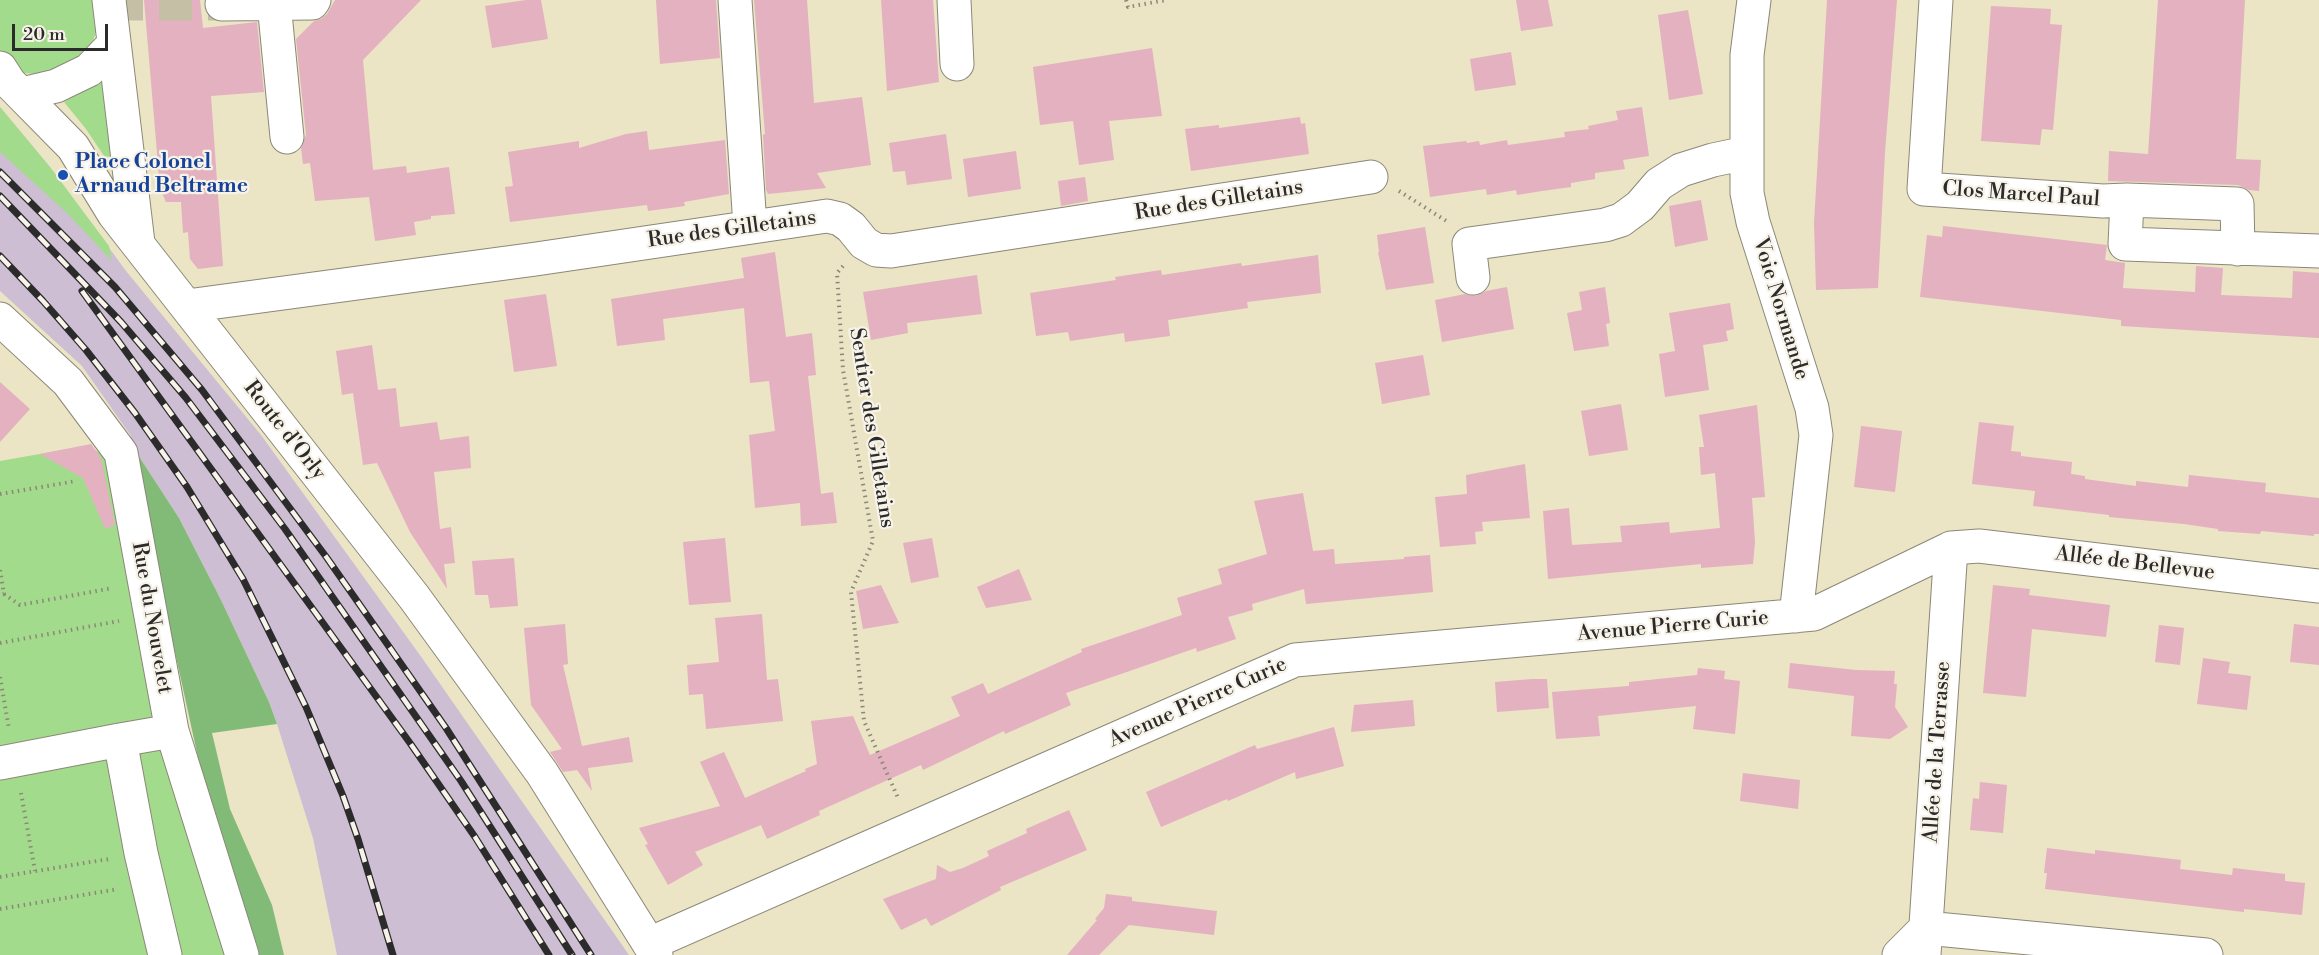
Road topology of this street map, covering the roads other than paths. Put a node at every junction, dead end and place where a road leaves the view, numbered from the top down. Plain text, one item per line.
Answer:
1 (109, 0) edge
2 (314, 0) edge
3 (735, 0) edge
4 (954, 0) edge
5 (1754, 0) edge
6 (1936, 0) edge
7 (274, 3) junction
8 (222, 4) dead end
9 (113, 45) junction
10 (957, 64) dead end
11 (0, 68) edge
12 (22, 94) junction
13 (287, 137) dead end
14 (1746, 153) junction
15 (1371, 177) road end
16 (2127, 200) junction
17 (750, 226) junction
18 (138, 243) junction
19 (2238, 249) junction
20 (2319, 251) edge
21 (1473, 278) dead end
22 (187, 306) junction
23 (0, 319) edge
24 (1951, 548) junction
25 (2319, 586) edge
26 (1796, 616) junction
27 (172, 731) junction
28 (120, 741) junction
29 (0, 763) edge
30 (1925, 941) edge
31 (652, 949) edge
32 (165, 955) edge
33 (242, 955) edge
34 (1899, 955) edge
35 (2206, 955) edge

1 - 9 street
2 - 7 street
3 - 17 street
4 - 10 street
5 - 14 street, Voie Normande
6 - 16 street, Clos Marcel Paul
7 - 8 street
7 - 13 street
9 - 12 street
9 - 18 street
11 - 12 street, Route d'Orly
12 - 18 street, Route d'Orly
14 - 21 street
14 - 26 street, Voie Normande
15 - 17 street, Rue des Gilletains
16 - 19 street, Clos Marcel Paul
16 - 19 street, Clos Marcel Paul
17 - 22 street, Rue des Gilletains
18 - 22 street, Route d'Orly
19 - 20 street, Clos Marcel Paul
22 - 31 street, Route d'Orly
23 - 27 street, Rue du Nouvelet
24 - 25 street, Allée de Bellevue
24 - 26 street, Avenue Pierre Curie
24 - 30 street, Allée de la Terrasse
26 - 31 street, Avenue Pierre Curie
27 - 28 street
27 - 33 street, Rue du Nouvelet
28 - 29 street
28 - 32 street
30 - 34 street
30 - 35 street

